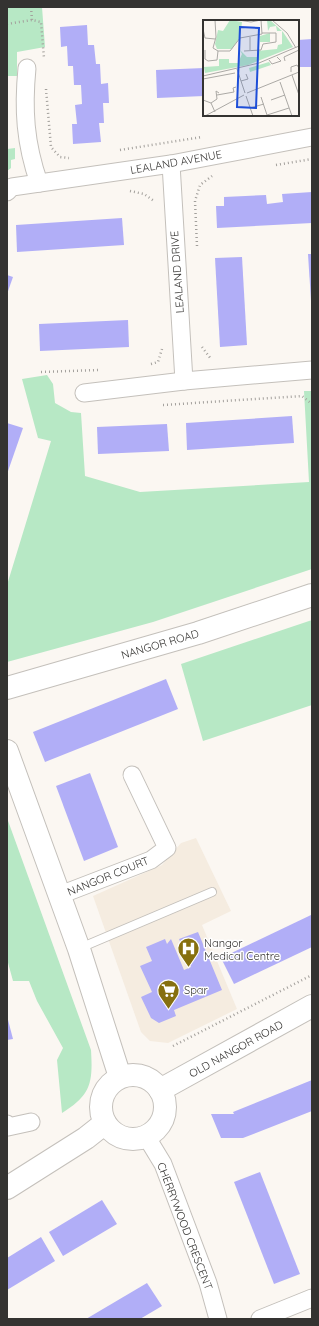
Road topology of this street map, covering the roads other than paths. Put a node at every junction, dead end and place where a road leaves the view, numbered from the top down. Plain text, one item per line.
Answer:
1 (26, 68) dead end
2 (312, 137) edge
3 (171, 164) junction
4 (39, 183) junction
5 (7, 192) edge
6 (312, 370) edge
7 (184, 381) junction
8 (84, 393) dead end
9 (312, 595) edge
10 (7, 688) edge
11 (7, 751) edge
12 (132, 775) dead end
13 (212, 892) dead end
14 (60, 895) junction
15 (79, 949) junction
16 (312, 1006) edge
17 (120, 1077) junction
18 (160, 1090) junction
19 (31, 1122) dead end
20 (105, 1123) junction
21 (7, 1124) edge
22 (146, 1136) junction
23 (7, 1188) edge
24 (312, 1298) edge
25 (218, 1319) edge
26 (260, 1319) edge

1 - 4 street
2 - 3 street, LEALAND AVENUE
3 - 4 street, LEALAND AVENUE
3 - 7 street, LEALAND DRIVE
4 - 5 street, LEALAND AVENUE
6 - 7 street
7 - 8 street
9 - 10 street, NANGOR ROAD
11 - 14 street
12 - 14 street, NANGOR COURT
13 - 15 lane
14 - 15 street
15 - 17 street
16 - 18 street, OLD NANGOR ROAD
17 - 18 street
17 - 20 street
18 - 22 street
19 - 21 street
20 - 22 street
20 - 23 street
22 - 25 street, CHERRYWOOD CRESCENT
24 - 26 street

